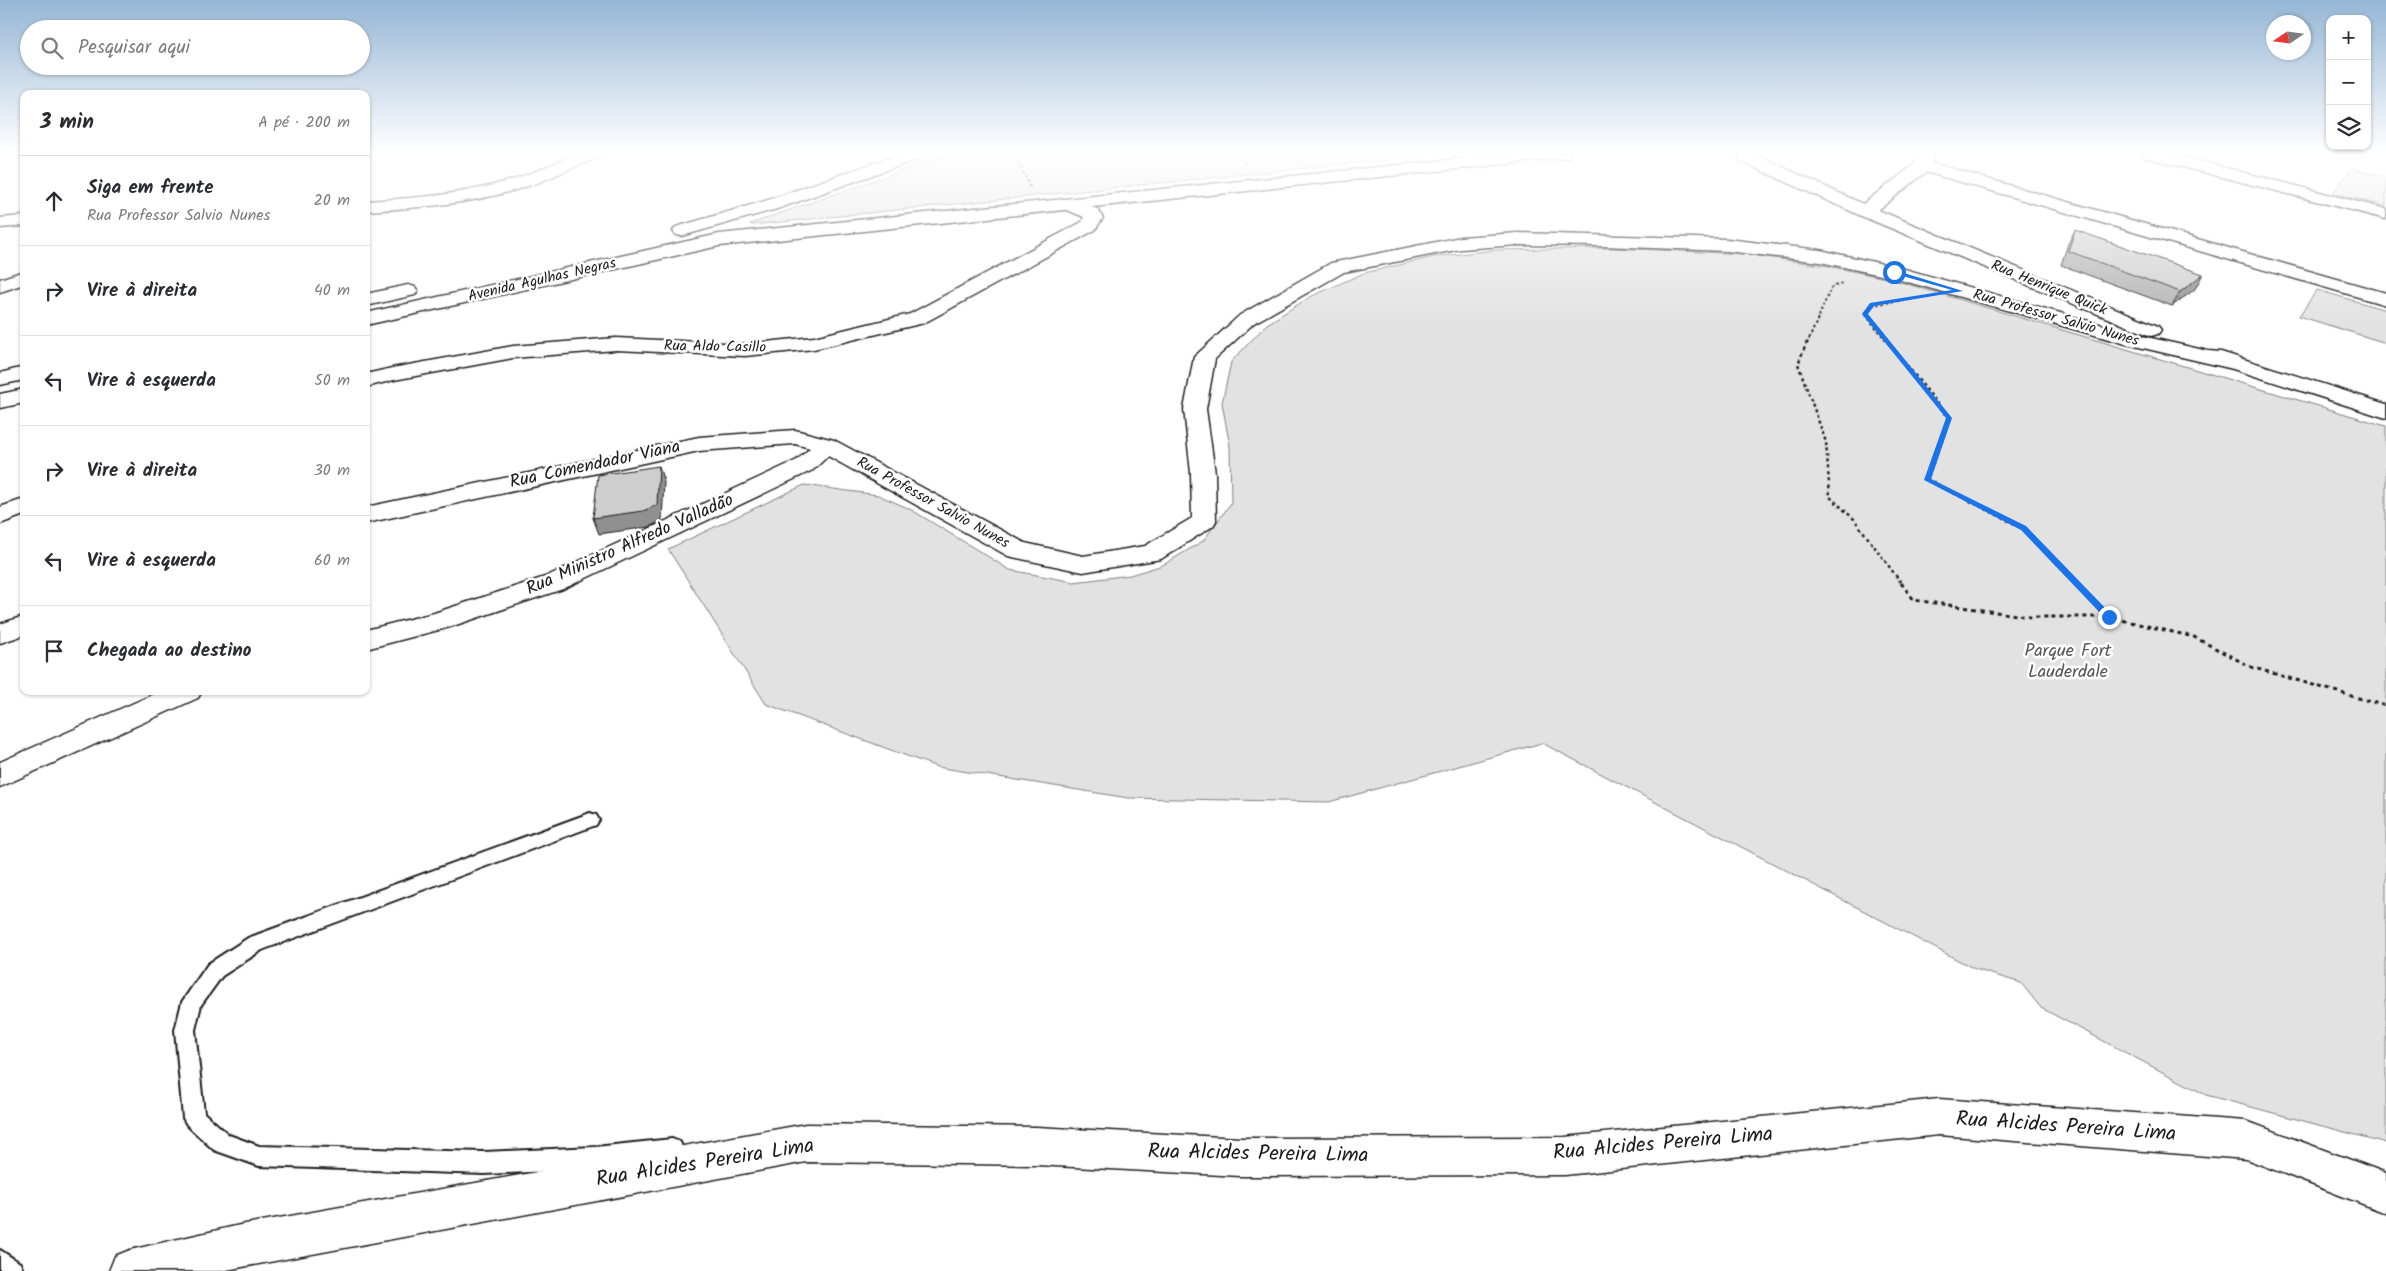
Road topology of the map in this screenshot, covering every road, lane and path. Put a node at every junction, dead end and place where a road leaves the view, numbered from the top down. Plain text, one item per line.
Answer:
1 (743, 212) edge
2 (987, 212) edge
3 (1088, 212) edge
4 (1868, 212) edge
5 (2100, 212) edge
6 (20, 221) edge
7 (0, 223) edge
8 (706, 225) junction
9 (719, 240) junction
10 (1878, 268) junction
11 (20, 278) edge
12 (0, 286) edge
13 (1960, 291) junction
14 (370, 299) edge
15 (2386, 299) edge
16 (370, 319) edge
17 (2232, 363) junction
18 (20, 374) edge
19 (0, 378) edge
20 (370, 380) edge
21 (20, 397) edge
22 (0, 401) edge
23 (2386, 412) edge
24 (826, 445) junction
25 (20, 508) edge
26 (370, 514) edge
27 (0, 516) edge
28 (2109, 617) junction
29 (20, 626) edge
30 (0, 634) edge
31 (370, 639) edge
32 (179, 695) edge
33 (2386, 706) edge
34 (0, 775) edge
35 (590, 820) dead end
36 (734, 1156) junction
37 (2386, 1193) edge
38 (0, 1261) edge
39 (12, 1271) edge
40 (130, 1271) edge

1 - 8 street, Avenida Agulhas Negras
2 - 9 street, Avenida Agulhas Negras
3 - 20 street, Rua Aldo Casillo
4 - 17 street, Rua Henrique Quick
5 - 15 street
6 - 7 street
8 - 9 street
8 - 14 street, Avenida Agulhas Negras
9 - 16 street, Avenida Agulhas Negras
10 - 13 street, Rua Professor Salvio Nunes
10 - 24 street, Rua Professor Salvio Nunes
10 - 28 path
11 - 12 street
13 - 17 street, Rua Professor Salvio Nunes
13 - 28 path
17 - 23 street, Rua Henrique Quick
18 - 19 street
21 - 22 street
24 - 26 street, Rua Comendador Viana
24 - 31 street, Rua Ministro Alfredo Valladão
25 - 27 street
28 - 33 path
29 - 30 street
32 - 34 street
35 - 36 lane
36 - 37 street, Rua Alcides Pereira Lima
36 - 40 street, Rua Alcides Pereira Lima
38 - 39 lane

